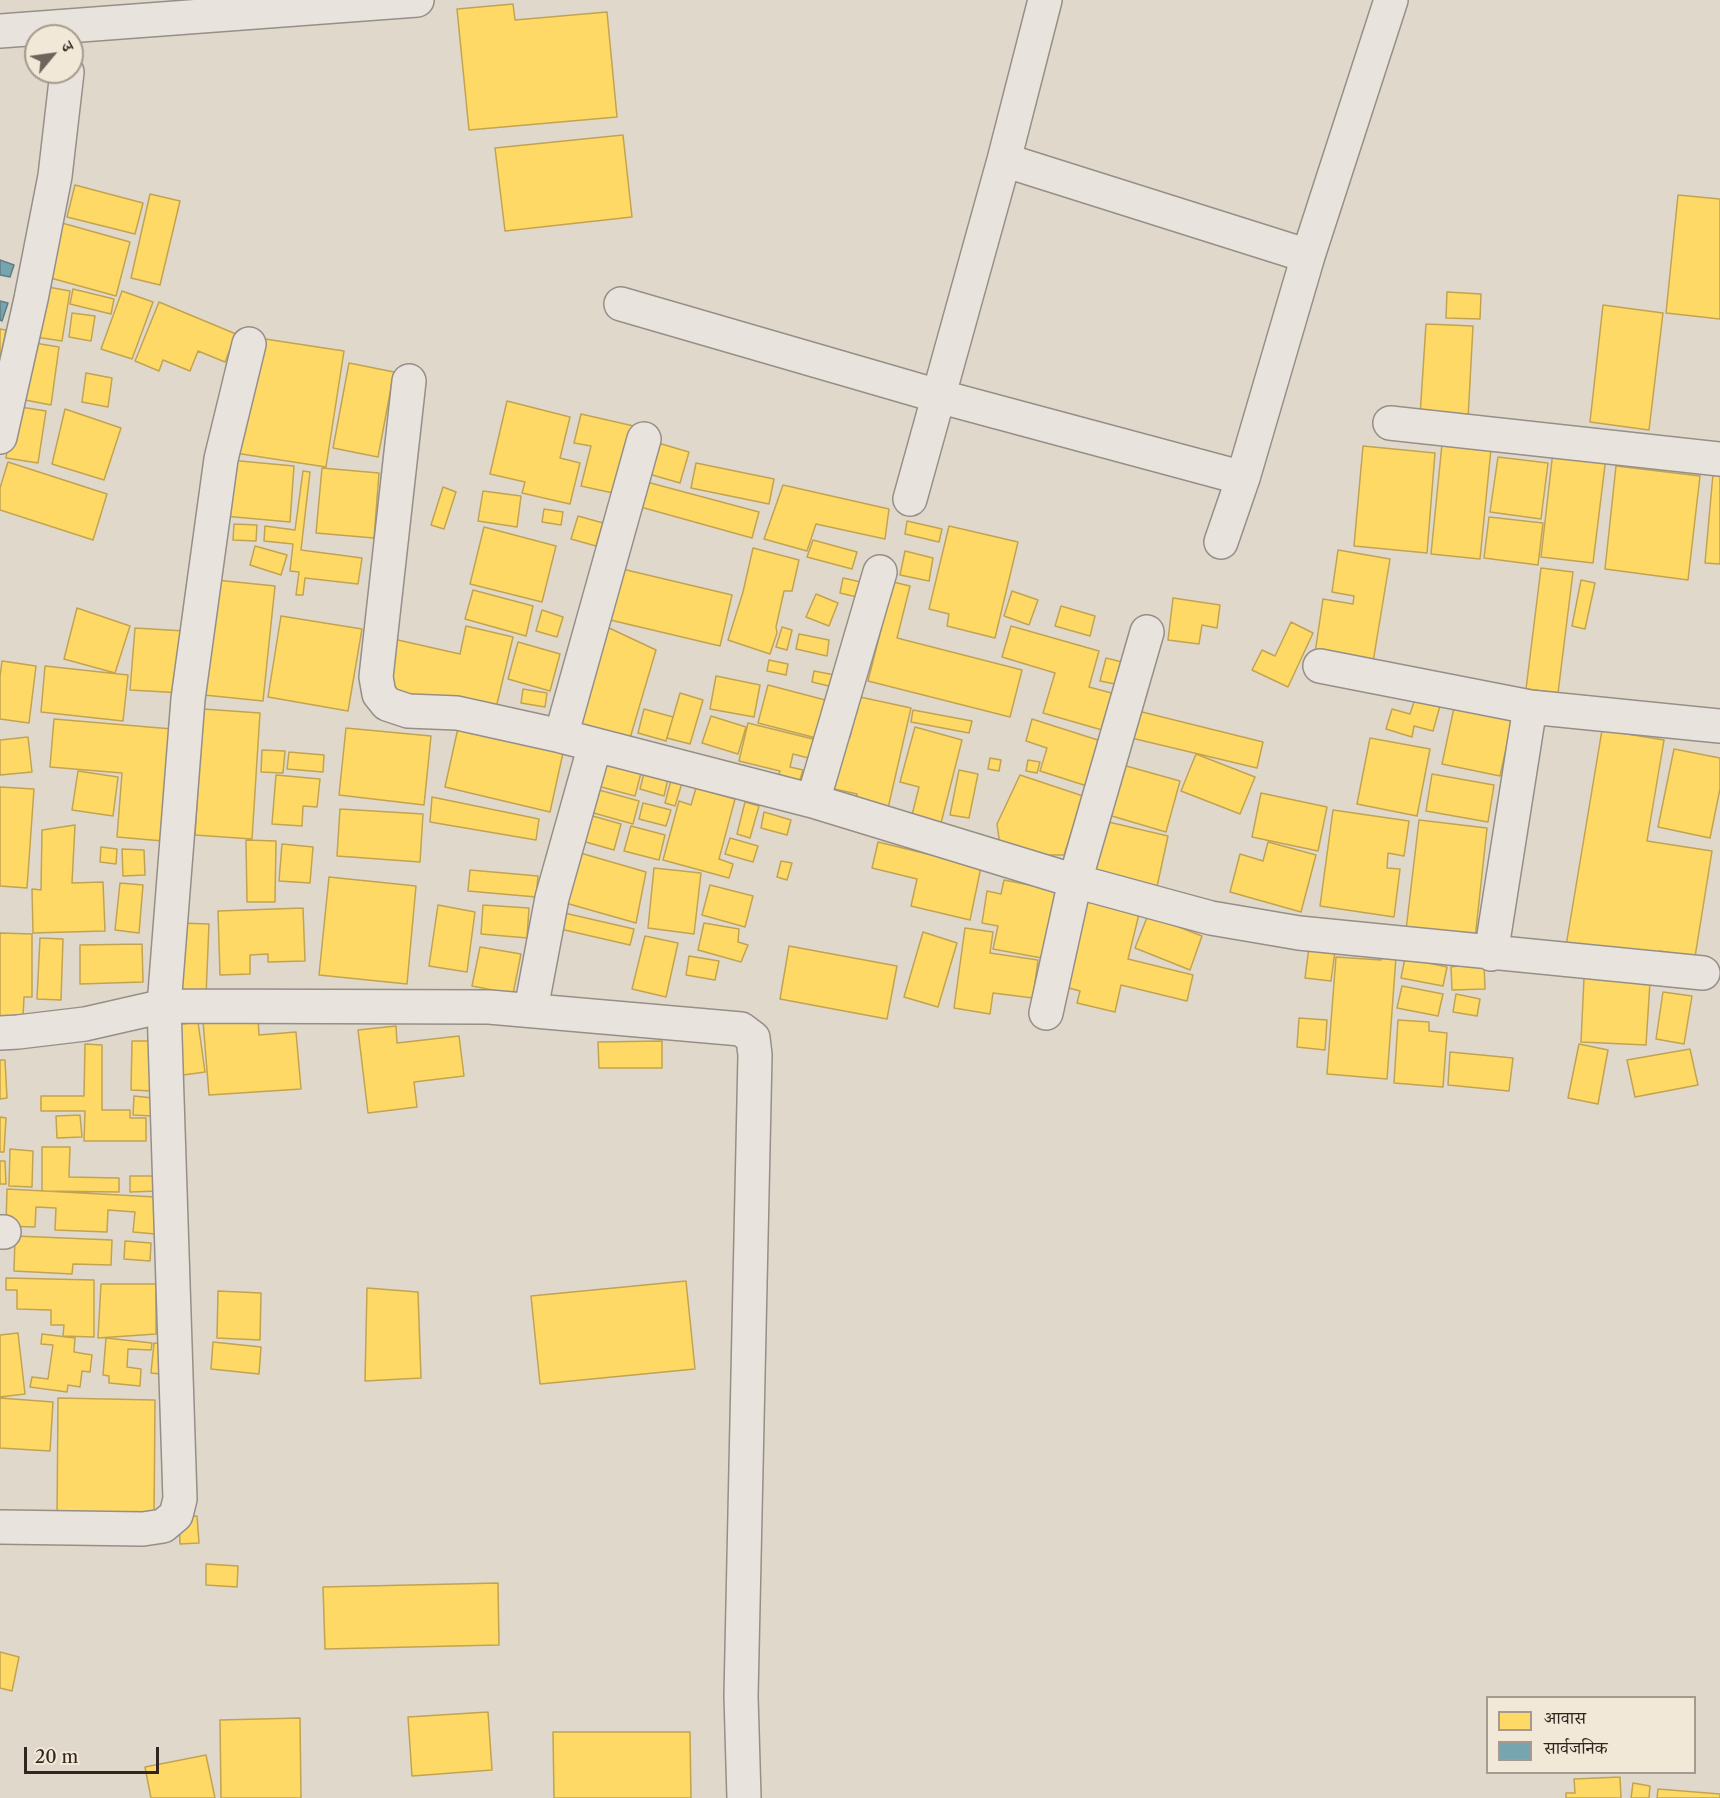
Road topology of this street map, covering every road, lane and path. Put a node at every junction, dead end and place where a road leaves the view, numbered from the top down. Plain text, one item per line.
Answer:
1 (417, 0) edge
2 (1045, 0) edge
3 (1390, 0) edge
4 (84, 30) edge
5 (0, 31) edge
6 (24, 31) edge
7 (66, 84) edge
8 (1004, 160) junction
9 (1308, 256) junction
10 (621, 304) dead end
11 (249, 345) dead end
12 (409, 381) dead end
13 (938, 396) junction
14 (1390, 423) dead end
15 (0, 437) edge
16 (644, 439) dead end
17 (1720, 459) edge
18 (1243, 478) junction
19 (910, 499) dead end
20 (1221, 542) dead end
21 (880, 572) dead end
22 (1147, 632) dead end
23 (1320, 666) dead end
24 (1530, 706) junction
25 (1720, 726) edge
26 (561, 736) junction
27 (595, 745) junction
28 (813, 801) junction
29 (1075, 881) junction
30 (1491, 954) junction
31 (1703, 973) dead end
32 (164, 1006) junction
33 (531, 1009) junction
34 (1046, 1013) dead end
35 (0, 1033) edge
36 (0, 1527) edge
37 (744, 1798) edge

1 - 4 street
2 - 8 street
3 - 9 street
5 - 6 street
7 - 15 street
8 - 9 street
8 - 13 street
9 - 18 street
10 - 13 street
11 - 32 street
12 - 26 street
13 - 18 street
13 - 19 street
14 - 17 street
16 - 26 street
18 - 20 street
21 - 28 street
22 - 29 street
23 - 24 street
24 - 25 street
24 - 30 street
26 - 27 street
27 - 28 street
27 - 33 street
28 - 29 street
29 - 30 street
29 - 34 street
30 - 31 street
32 - 33 street
32 - 35 street
32 - 36 street
33 - 37 street

